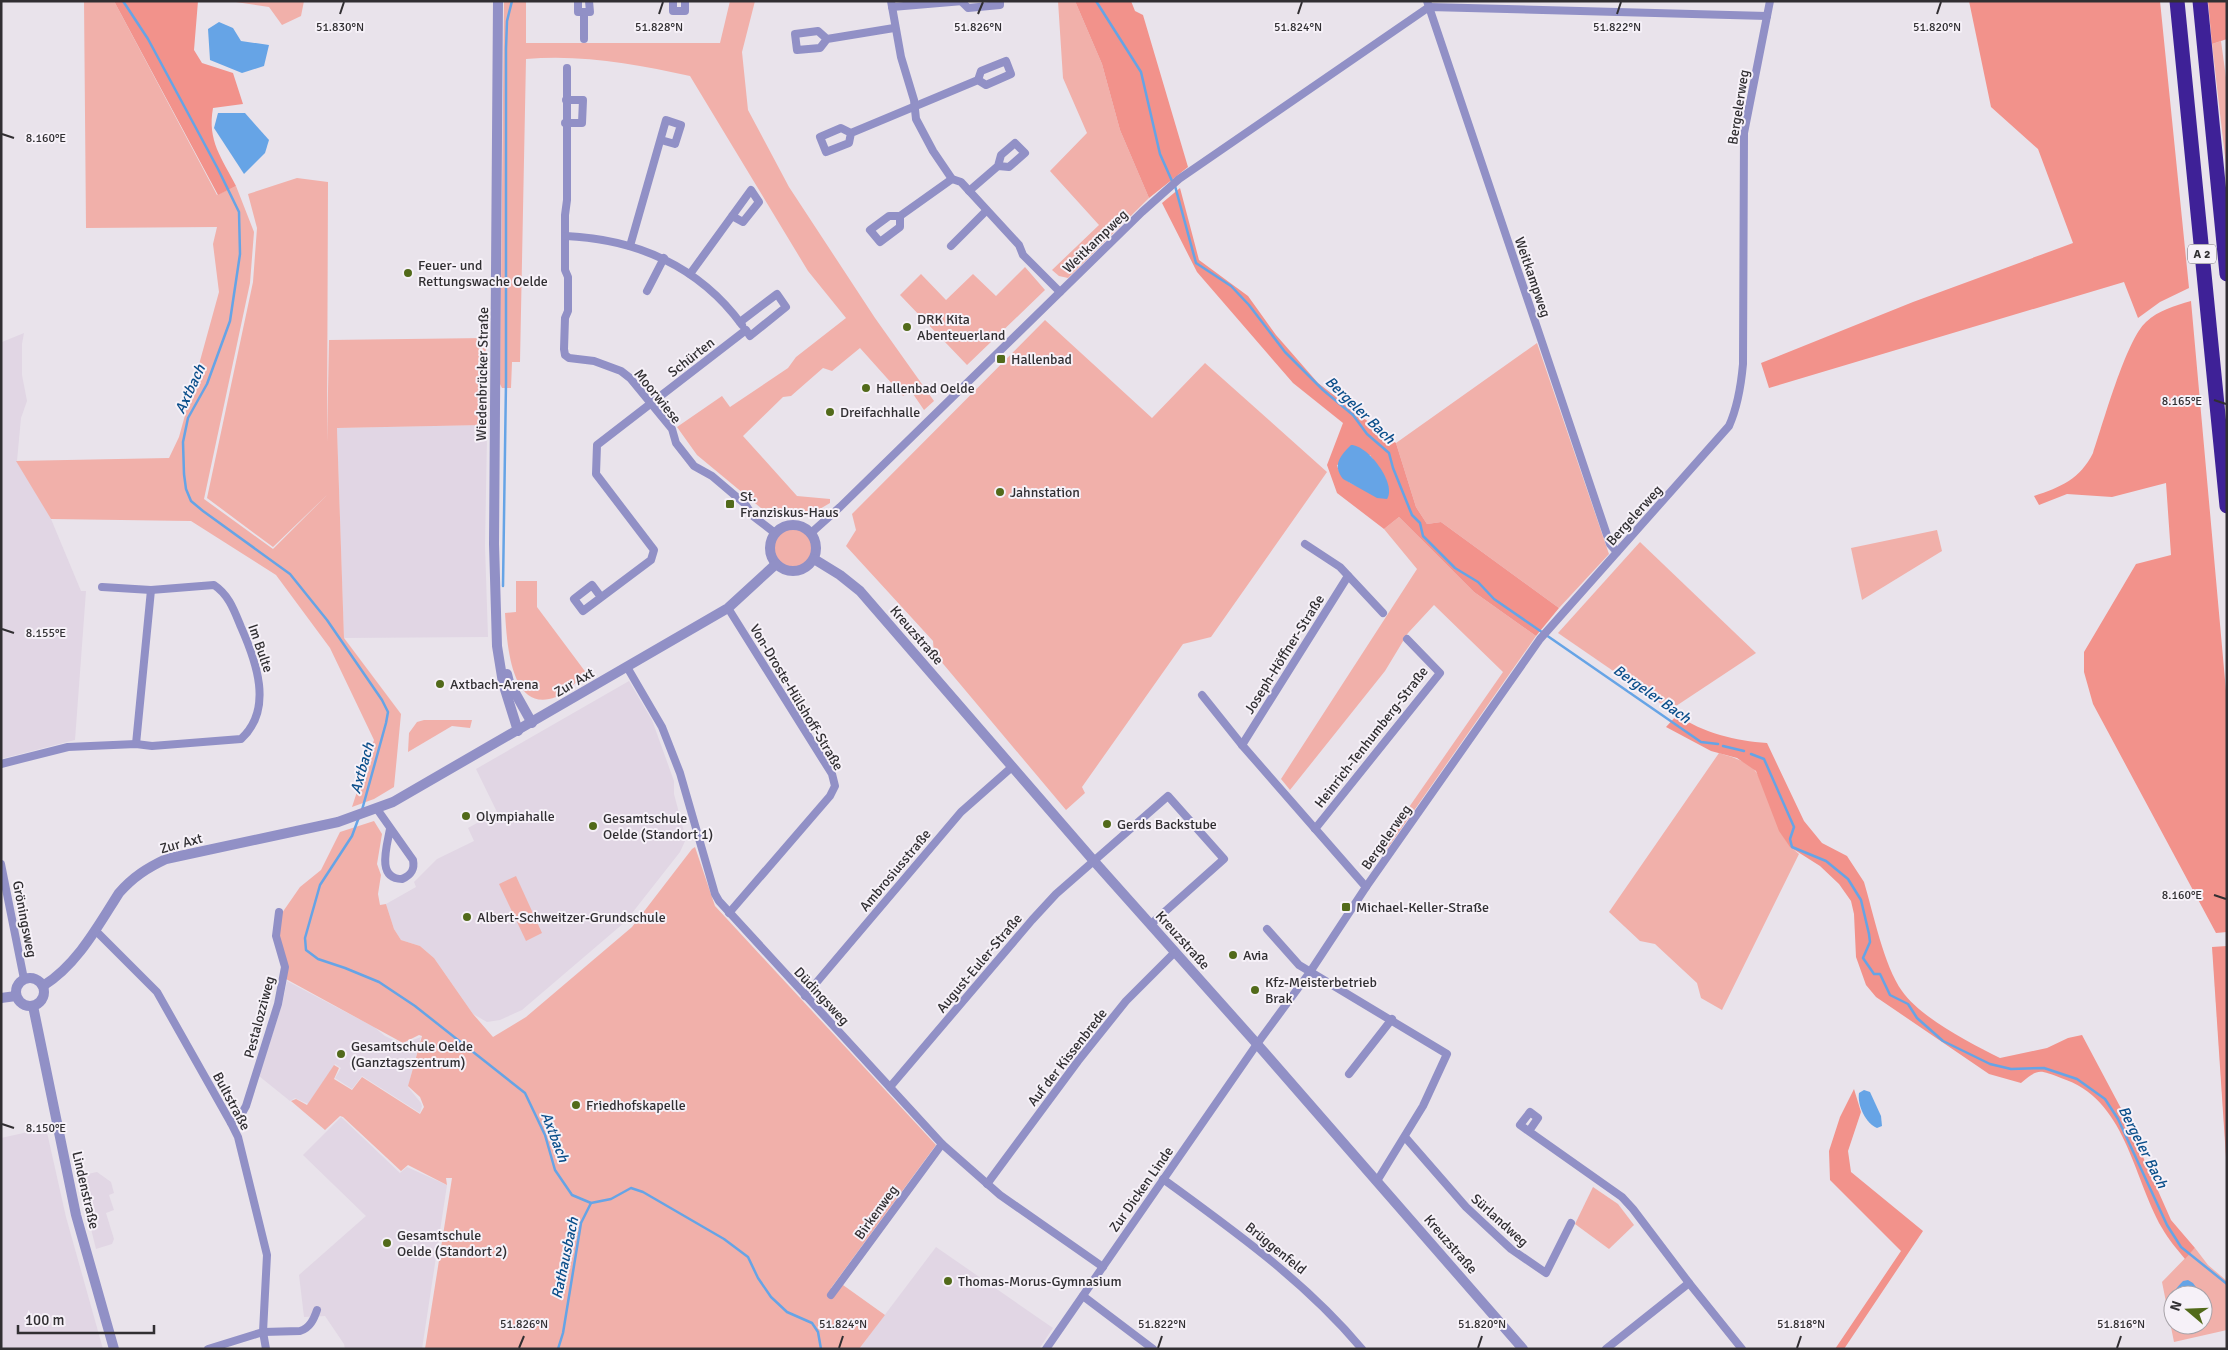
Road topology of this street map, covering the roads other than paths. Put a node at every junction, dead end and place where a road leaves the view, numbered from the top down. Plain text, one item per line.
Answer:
1 (498, 1) edge
2 (578, 1) edge
3 (589, 1) edge
4 (673, 1) edge
5 (685, 1) edge
6 (1000, 1) edge
7 (1770, 1) edge
8 (2177, 1) edge
9 (2200, 1) edge
10 (963, 2) edge
11 (891, 4) edge
12 (1428, 4) edge
13 (584, 12) junction
14 (1767, 16) junction
15 (894, 28) junction
16 (584, 39) dead end
17 (826, 39) dead end
18 (566, 68) dead end
19 (978, 80) dead end
20 (566, 100) junction
21 (915, 108) junction
22 (565, 124) junction
23 (851, 133) dead end
24 (661, 140) dead end
25 (998, 166) dead end
26 (952, 178) junction
27 (969, 191) junction
28 (986, 211) junction
29 (732, 216) dead end
30 (900, 216) dead end
31 (566, 236) junction
32 (630, 246) junction
33 (951, 246) dead end
34 (664, 258) junction
35 (690, 274) junction
36 (2227, 274) edge
37 (647, 291) dead end
38 (1060, 292) junction
39 (740, 322) junction
40 (746, 330) junction
41 (652, 403) junction
42 (2227, 506) edge
43 (775, 533) junction
44 (811, 533) junction
45 (1305, 544) dead end
46 (1617, 552) junction
47 (814, 559) junction
48 (776, 564) junction
49 (1348, 576) junction
50 (102, 587) dead end
51 (151, 590) junction
52 (601, 597) dead end
53 (728, 608) junction
54 (1383, 613) dead end
55 (497, 626) junction
56 (1407, 639) dead end
57 (627, 667) junction
58 (1202, 696) dead end
59 (532, 723) junction
60 (518, 731) junction
61 (136, 744) junction
62 (1242, 745) junction
63 (1, 764) edge
64 (1012, 767) junction
65 (377, 809) junction
66 (390, 829) junction
67 (1315, 829) junction
68 (1093, 860) junction
69 (1, 864) edge
70 (1366, 887) junction
71 (279, 912) dead end
72 (729, 913) junction
73 (1151, 924) junction
74 (1267, 929) dead end
75 (95, 930) junction
76 (1175, 952) junction
77 (1310, 972) junction
78 (24, 979) junction
79 (43, 986) junction
80 (16, 996) junction
81 (805, 996) junction
82 (1, 998) edge
83 (33, 1006) junction
84 (1392, 1019) junction
85 (1257, 1044) junction
86 (1349, 1074) dead end
87 (890, 1087) junction
88 (231, 1123) junction
89 (1529, 1131) dead end
90 (1405, 1137) junction
91 (942, 1144) junction
92 (1163, 1179) junction
93 (1377, 1180) junction
94 (987, 1184) junction
95 (1571, 1223) dead end
96 (1103, 1267) junction
97 (1689, 1283) junction
98 (831, 1295) dead end
99 (1083, 1296) junction
100 (317, 1310) dead end
101 (264, 1332) junction
102 (114, 1349) edge
103 (208, 1349) edge
104 (266, 1349) edge
105 (1046, 1349) edge
106 (1153, 1349) edge
107 (1362, 1349) edge
108 (1523, 1349) edge
109 (1606, 1349) edge
110 (1742, 1349) edge

1 - 55 street, Wiedenbrücker Straße
2 - 13 street
3 - 13 street
4 - 5 street
6 - 10 street
7 - 14 street, Bergelerweg
8 - 42 highway, A 2
9 - 36 highway, A 2
10 - 11 street
11 - 15 street
12 - 14 street
12 - 38 street, Weitkampweg
12 - 46 street, Weitkampweg
13 - 16 street
14 - 46 street, Bergelerweg
15 - 17 street
15 - 21 street
18 - 20 street, Moorwiese
19 - 21 street
20 - 22 street, Moorwiese
20 - 22 street
21 - 23 street
21 - 26 street
22 - 31 street, Moorwiese
24 - 32 street
25 - 27 street
26 - 27 street
26 - 30 street
27 - 28 street
28 - 33 street
28 - 38 street
29 - 35 street
31 - 32 street
31 - 41 street, Moorwiese
32 - 34 street
34 - 35 street
34 - 37 street
35 - 39 street
38 - 44 street, Weitkampweg
39 - 40 street
39 - 40 street, Schürten
40 - 41 street, Schürten
41 - 43 street, Moorwiese
41 - 52 street, Schürten
43 - 44 street
43 - 48 street
44 - 47 street
45 - 49 street
46 - 70 street, Bergelerweg
47 - 48 street
47 - 64 street, Kreuzstraße
48 - 53 street, Zur Axt
49 - 54 street
49 - 62 street, Joseph-Höffner-Straße
50 - 51 street, Im Bulte
51 - 61 street
51 - 61 street, Im Bulte
53 - 57 street, Zur Axt
53 - 72 street, Von-Droste-Hülshoff-Straße
55 - 59 street, Wiedenbrücker Straße
55 - 60 street, Wiedenbrücker Straße
56 - 67 street, Heinrich-Tenhumberg-Straße
57 - 59 street, Zur Axt
57 - 72 street, Düdingsweg
58 - 62 street
59 - 60 street, Zur Axt
60 - 65 street, Zur Axt
61 - 63 street, Im Bulte
62 - 67 street
64 - 68 street, Kreuzstraße
64 - 81 street, Ambrosiusstraße
65 - 66 street
65 - 75 street, Zur Axt
66 - 66 street
67 - 70 street
68 - 73 street, Kreuzstraße
68 - 73 street, August-Euler-Straße
68 - 87 street, August-Euler-Straße
69 - 78 street, Gröningsweg
70 - 77 street, Bergelerweg
71 - 88 street, Pestalozziweg
72 - 81 street, Düdingsweg
73 - 76 street, Kreuzstraße
74 - 77 street
75 - 79 street, Zur Axt
75 - 88 street, Bultstraße
76 - 85 street, Kreuzstraße
76 - 94 street, Auf der Kissenbrede
77 - 84 street
77 - 85 street, Bergelerweg
78 - 79 street
78 - 80 street
79 - 83 street
80 - 82 street
80 - 83 street
81 - 87 street, Düdingsweg
83 - 102 street, Lindenstraße
84 - 86 street
84 - 90 street
85 - 92 street, Zur Dicken Linde
85 - 93 street, Kreuzstraße
87 - 91 street, Düdingsweg
88 - 101 street, Bultstraße
89 - 97 street
90 - 93 street
90 - 95 street, Sürlandweg
91 - 94 street, Düdingsweg
91 - 98 street, Birkenweg
92 - 96 street, Zur Dicken Linde
92 - 107 street, Brüggenfeld
93 - 108 street, Kreuzstraße
94 - 96 street, Düdingsweg
96 - 99 street, Zur Dicken Linde
97 - 109 street
97 - 110 street
99 - 105 street, Zur Dicken Linde
99 - 106 street
100 - 101 street
101 - 103 street
101 - 104 street, Bultstraße

